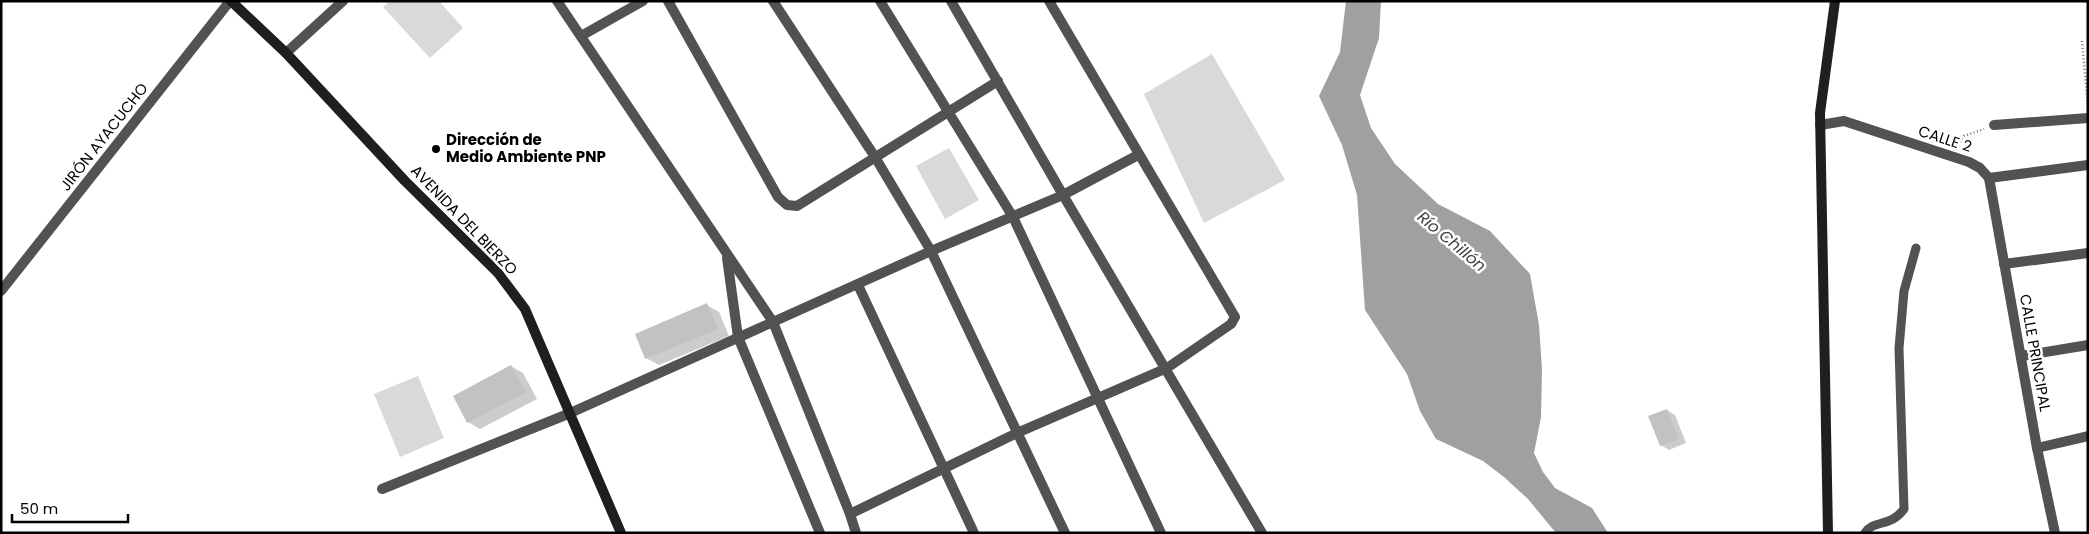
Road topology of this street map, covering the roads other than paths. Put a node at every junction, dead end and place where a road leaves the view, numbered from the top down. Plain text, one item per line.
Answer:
1 (230, 1) edge
2 (343, 1) edge
3 (557, 1) edge
4 (644, 1) edge
5 (668, 1) edge
6 (773, 1) edge
7 (880, 1) edge
8 (1050, 1) edge
9 (1835, 1) edge
10 (953, 2) edge
11 (581, 36) junction
12 (286, 54) junction
13 (998, 81) junction
14 (949, 111) junction
15 (2088, 118) edge
16 (1820, 125) junction
17 (1994, 125) road end
18 (1138, 155) junction
19 (875, 157) junction
20 (2088, 165) edge
21 (1989, 178) junction
22 (1063, 195) junction
23 (1013, 217) junction
24 (1916, 248) dead end
25 (931, 251) junction
26 (2088, 254) edge
27 (727, 256) junction
28 (2004, 264) junction
29 (858, 285) junction
30 (1, 291) edge
31 (773, 322) junction
32 (738, 337) junction
33 (2088, 345) edge
34 (2021, 356) junction
35 (1167, 368) junction
36 (1098, 398) junction
37 (568, 414) junction
38 (1017, 433) junction
39 (2088, 436) edge
40 (2037, 448) junction
41 (943, 468) junction
42 (382, 489) dead end
43 (850, 514) junction
44 (622, 533) edge
45 (820, 533) edge
46 (856, 533) edge
47 (974, 533) edge
48 (1065, 533) edge
49 (1161, 533) edge
50 (1262, 533) edge
51 (1828, 533) edge
52 (1864, 533) edge
53 (2055, 533) edge

1 - 12 street, AVENIDA DEL BIERZO
1 - 30 street, JIRÓN AYACUCHO
2 - 12 street
3 - 11 street
4 - 11 street
5 - 19 street
6 - 19 street
7 - 14 street
8 - 18 street
9 - 16 street
10 - 13 street
11 - 27 street
12 - 37 street, AVENIDA DEL BIERZO
13 - 14 street
13 - 22 street
14 - 19 street
14 - 23 street
15 - 17 street
16 - 21 street, CALLE 2
16 - 51 street
18 - 22 street
18 - 35 street
19 - 25 street
20 - 21 street
21 - 28 street, CALLE PRINCIPAL
22 - 23 street
22 - 35 street
23 - 25 street
23 - 36 street
24 - 52 lane
25 - 29 street
25 - 38 street
26 - 28 street
27 - 31 street
27 - 32 street
28 - 34 street, CALLE PRINCIPAL
29 - 31 street
29 - 41 street
31 - 32 street
31 - 43 street
32 - 37 street
32 - 45 street
33 - 34 street
34 - 40 street, CALLE PRINCIPAL
35 - 36 street
35 - 50 street
36 - 38 street
36 - 49 street
37 - 42 street
37 - 44 street, AVENIDA DEL BIERZO
38 - 41 street
38 - 48 street
39 - 40 street
40 - 53 street, CALLE PRINCIPAL
41 - 43 street
41 - 47 street
43 - 46 street

